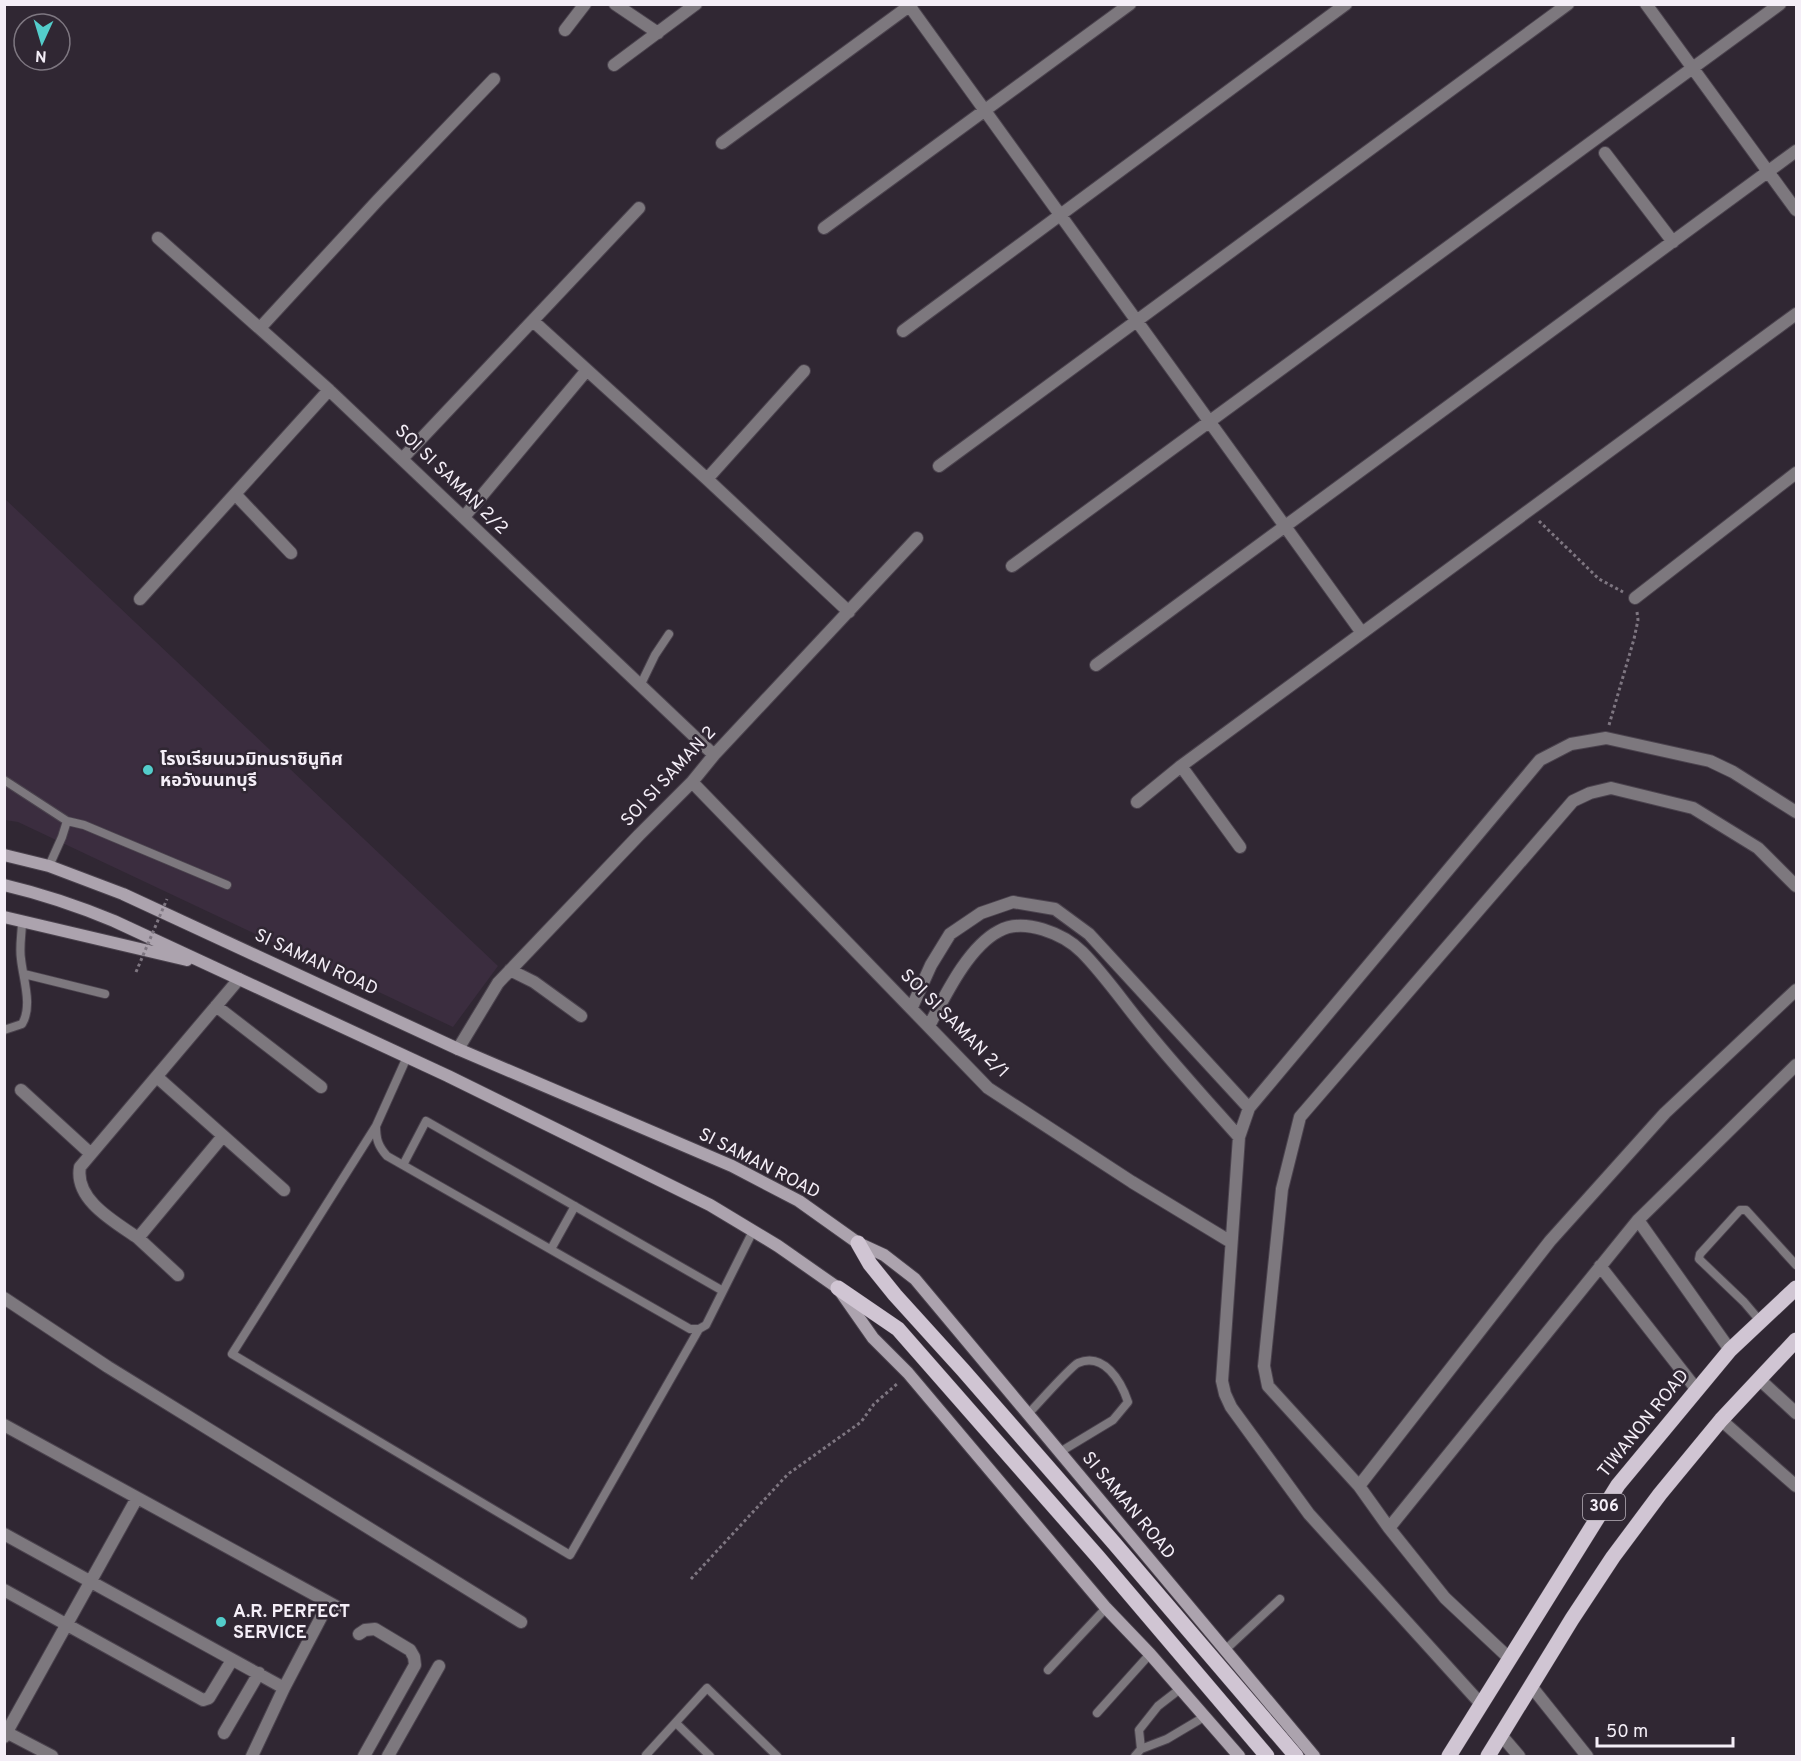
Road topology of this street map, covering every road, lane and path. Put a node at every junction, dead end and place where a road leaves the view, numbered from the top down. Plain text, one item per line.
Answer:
1 (585, 4) edge
2 (615, 4) edge
3 (696, 4) edge
4 (1130, 4) edge
5 (1346, 4) edge
6 (1568, 4) edge
7 (1646, 4) edge
8 (1780, 4) edge
9 (910, 5) edge
10 (565, 30) dead end
11 (658, 33) junction
12 (614, 65) dead end
13 (1693, 68) junction
14 (494, 79) dead end
15 (985, 111) junction
16 (723, 143) dead end
17 (1797, 151) edge
18 (1605, 153) dead end
19 (1768, 172) junction
20 (639, 208) dead end
21 (1797, 210) edge
22 (1060, 215) junction
23 (825, 228) dead end
24 (158, 238) dead end
25 (1673, 242) junction
26 (1797, 314) edge
27 (533, 321) junction
28 (1137, 321) junction
29 (260, 328) junction
30 (903, 331) dead end
31 (587, 370) junction
32 (804, 371) dead end
33 (329, 390) junction
34 (1210, 422) junction
35 (402, 459) junction
36 (939, 466) dead end
37 (1797, 473) edge
38 (707, 479) junction
39 (235, 494) junction
40 (1530, 512) junction
41 (464, 517) junction
42 (1285, 525) junction
43 (917, 537) dead end
44 (291, 553) dead end
45 (1012, 566) dead end
46 (1635, 598) junction
47 (140, 599) dead end
48 (849, 612) junction
49 (1362, 633) junction
50 (669, 634) dead end
51 (1096, 664) dead end
52 (640, 686) junction
53 (1606, 738) junction
54 (714, 755) junction
55 (1181, 766) junction
56 (4, 780) edge
57 (692, 782) junction
58 (1137, 802) dead end
59 (1797, 812) edge
60 (67, 821) junction
61 (4, 846) edge
62 (1239, 847) dead end
63 (4, 855) edge
64 (24, 859) junction
65 (49, 866) junction
66 (4, 885) edge
67 (227, 885) dead end
68 (1797, 886) edge
69 (167, 899) dead end
70 (4, 917) edge
71 (22, 921) junction
72 (1110, 956) junction
73 (211, 966) junction
74 (1095, 968) junction
75 (510, 970) junction
76 (136, 972) dead end
77 (24, 974) junction
78 (239, 979) junction
79 (105, 994) dead end
80 (1794, 999) edge
81 (216, 1006) junction
82 (912, 1007) junction
83 (581, 1016) dead end
84 (929, 1026) junction
85 (4, 1030) edge
86 (458, 1049) junction
87 (407, 1057) junction
88 (1797, 1065) edge
89 (157, 1077) junction
90 (321, 1088) dead end
91 (21, 1090) dead end
92 (1249, 1108) junction
93 (376, 1126) junction
94 (223, 1136) junction
95 (1239, 1137) junction
96 (92, 1154) junction
97 (403, 1165) junction
98 (284, 1190) dead end
99 (575, 1206) junction
100 (1638, 1220) junction
101 (753, 1231) junction
102 (138, 1238) junction
103 (1232, 1242) junction
104 (858, 1243) junction
105 (551, 1250) junction
106 (1797, 1265) edge
107 (1600, 1266) junction
108 (178, 1275) dead end
109 (838, 1288) junction
110 (1797, 1288) edge
111 (723, 1291) junction
112 (4, 1298) edge
113 (1761, 1322) junction
114 (699, 1329) junction
115 (1797, 1340) edge
116 (1730, 1350) junction
117 (908, 1373) junction
118 (1759, 1379) junction
119 (1696, 1390) junction
120 (1797, 1413) edge
121 (1028, 1414) junction
122 (1720, 1420) junction
123 (4, 1425) edge
124 (1060, 1452) junction
125 (1359, 1486) junction
126 (1797, 1486) edge
127 (137, 1498) junction
128 (1389, 1528) junction
129 (4, 1534) edge
130 (691, 1579) dead end
131 (90, 1582) junction
132 (4, 1590) edge
133 (1280, 1599) dead end
134 (1106, 1608) junction
135 (521, 1622) dead end
136 (66, 1625) junction
137 (359, 1634) dead end
138 (1225, 1650) junction
139 (1150, 1654) junction
140 (1509, 1658) junction
141 (232, 1660) junction
142 (440, 1666) dead end
143 (1048, 1670) dead end
144 (259, 1674) junction
145 (1531, 1686) junction
146 (284, 1688) junction
147 (1180, 1689) junction
148 (1481, 1704) junction
149 (1097, 1713) dead end
150 (1204, 1717) junction
151 (676, 1723) junction
152 (5, 1733) edge
153 (224, 1733) dead end
154 (1501, 1735) junction
155 (1300, 1740) junction
156 (1138, 1753) edge
157 (52, 1756) edge
158 (252, 1756) edge
159 (364, 1756) edge
160 (388, 1756) edge
161 (648, 1756) edge
162 (710, 1756) edge
163 (777, 1756) edge
164 (1239, 1756) edge
165 (1267, 1756) edge
166 (1296, 1756) edge
167 (1301, 1756) edge
168 (1314, 1756) edge
169 (1449, 1756) edge
170 (1488, 1756) edge
171 (1519, 1756) edge
172 (1587, 1756) edge

1 - 10 street
2 - 11 street
3 - 11 street
4 - 15 street
5 - 22 street
6 - 28 street
7 - 13 street
8 - 13 street
9 - 15 street
9 - 16 street
11 - 12 street
13 - 19 street
13 - 34 street
14 - 29 street
15 - 22 street
15 - 23 street
17 - 19 street
18 - 25 street
19 - 21 street
19 - 25 street
20 - 27 street
22 - 28 street
22 - 30 street
24 - 29 street, SOI SI SAMAN 2/2
25 - 42 street
26 - 40 street
27 - 31 street
27 - 35 street
28 - 34 street
28 - 36 street
29 - 33 street, SOI SI SAMAN 2/2
31 - 38 street
31 - 41 street
32 - 38 street
33 - 35 street, SOI SI SAMAN 2/2
33 - 39 street
34 - 42 street
34 - 45 street
35 - 41 street, SOI SI SAMAN 2/2
37 - 46 street
38 - 48 street
39 - 44 street
39 - 47 street
40 - 46 path
40 - 49 street
41 - 52 street, SOI SI SAMAN 2/2
42 - 49 street
42 - 51 street
43 - 48 street, SOI SI SAMAN 2
46 - 53 path
48 - 54 street, SOI SI SAMAN 2
49 - 55 street
50 - 52 lane
52 - 54 street, SOI SI SAMAN 2/2
53 - 59 street
53 - 92 street
54 - 57 street, SOI SI SAMAN 2
55 - 58 street
55 - 62 street
56 - 60 lane
57 - 75 street, SOI SI SAMAN 2
57 - 82 street, SOI SI SAMAN 2/1
60 - 65 lane
60 - 67 lane
61 - 64 main road
63 - 64 main road, SI SAMAN ROAD
64 - 65 main road, SI SAMAN ROAD
65 - 86 main road, SI SAMAN ROAD
66 - 73 main road
68 - 125 street
69 - 76 path, bridge
70 - 71 main road
71 - 73 main road
71 - 77 lane
72 - 74 street
72 - 82 street
72 - 92 street
73 - 78 main road
74 - 84 street
74 - 95 street
75 - 83 street
75 - 86 street, SOI SI SAMAN 2
77 - 79 lane
77 - 85 lane
78 - 81 street
78 - 87 main road
80 - 125 street
81 - 89 street
81 - 90 street
82 - 84 street, SOI SI SAMAN 2/1
84 - 103 street, SOI SI SAMAN 2/1
86 - 104 main road, SI SAMAN ROAD
87 - 93 lane
87 - 101 main road
88 - 100 street
89 - 94 street
89 - 96 street
91 - 96 street
92 - 95 street
93 - 97 lane
93 - 114 lane
94 - 98 street
94 - 102 street
95 - 103 street
96 - 102 street
97 - 99 lane
97 - 105 lane
99 - 105 lane
99 - 111 lane
100 - 107 street
100 - 116 street
101 - 109 main road
101 - 111 lane
102 - 108 street
103 - 148 street
104 - 121 main road, SI SAMAN ROAD
104 - 166 main road
105 - 114 lane
106 - 113 lane
107 - 119 street
107 - 128 street
109 - 117 main road
109 - 165 main road
110 - 113 main road, TIWANON ROAD / 306
111 - 114 lane
112 - 135 street
113 - 116 main road, TIWANON ROAD / 306
115 - 118 main road, 306
116 - 119 main road, TIWANON ROAD / 306
117 - 130 path
117 - 134 main road
118 - 120 street
118 - 122 main road, 306
119 - 140 main road, TIWANON ROAD / 306
121 - 124 main road, SI SAMAN ROAD
121 - 124 lane
122 - 126 street
122 - 145 main road, 306
123 - 127 street
124 - 138 main road, SI SAMAN ROAD
125 - 128 street
127 - 131 street
127 - 146 street
128 - 140 street
129 - 131 street
131 - 136 street
131 - 141 street
132 - 136 street
133 - 138 lane
134 - 139 main road
134 - 143 lane
136 - 141 street
136 - 152 street
137 - 159 street
138 - 155 main road, SI SAMAN ROAD
139 - 147 main road
139 - 149 lane
140 - 148 main road, TIWANON ROAD / 306
141 - 144 street
142 - 160 street
144 - 146 street
144 - 153 street
145 - 154 main road, 306
145 - 172 street
146 - 158 street
147 - 150 main road
147 - 156 lane
148 - 169 main road, TIWANON ROAD / 306
150 - 156 lane
150 - 164 main road
151 - 161 lane
151 - 162 lane
151 - 163 lane
152 - 157 street
154 - 170 main road, 306
154 - 171 street
155 - 167 main road
155 - 168 main road, SI SAMAN ROAD

